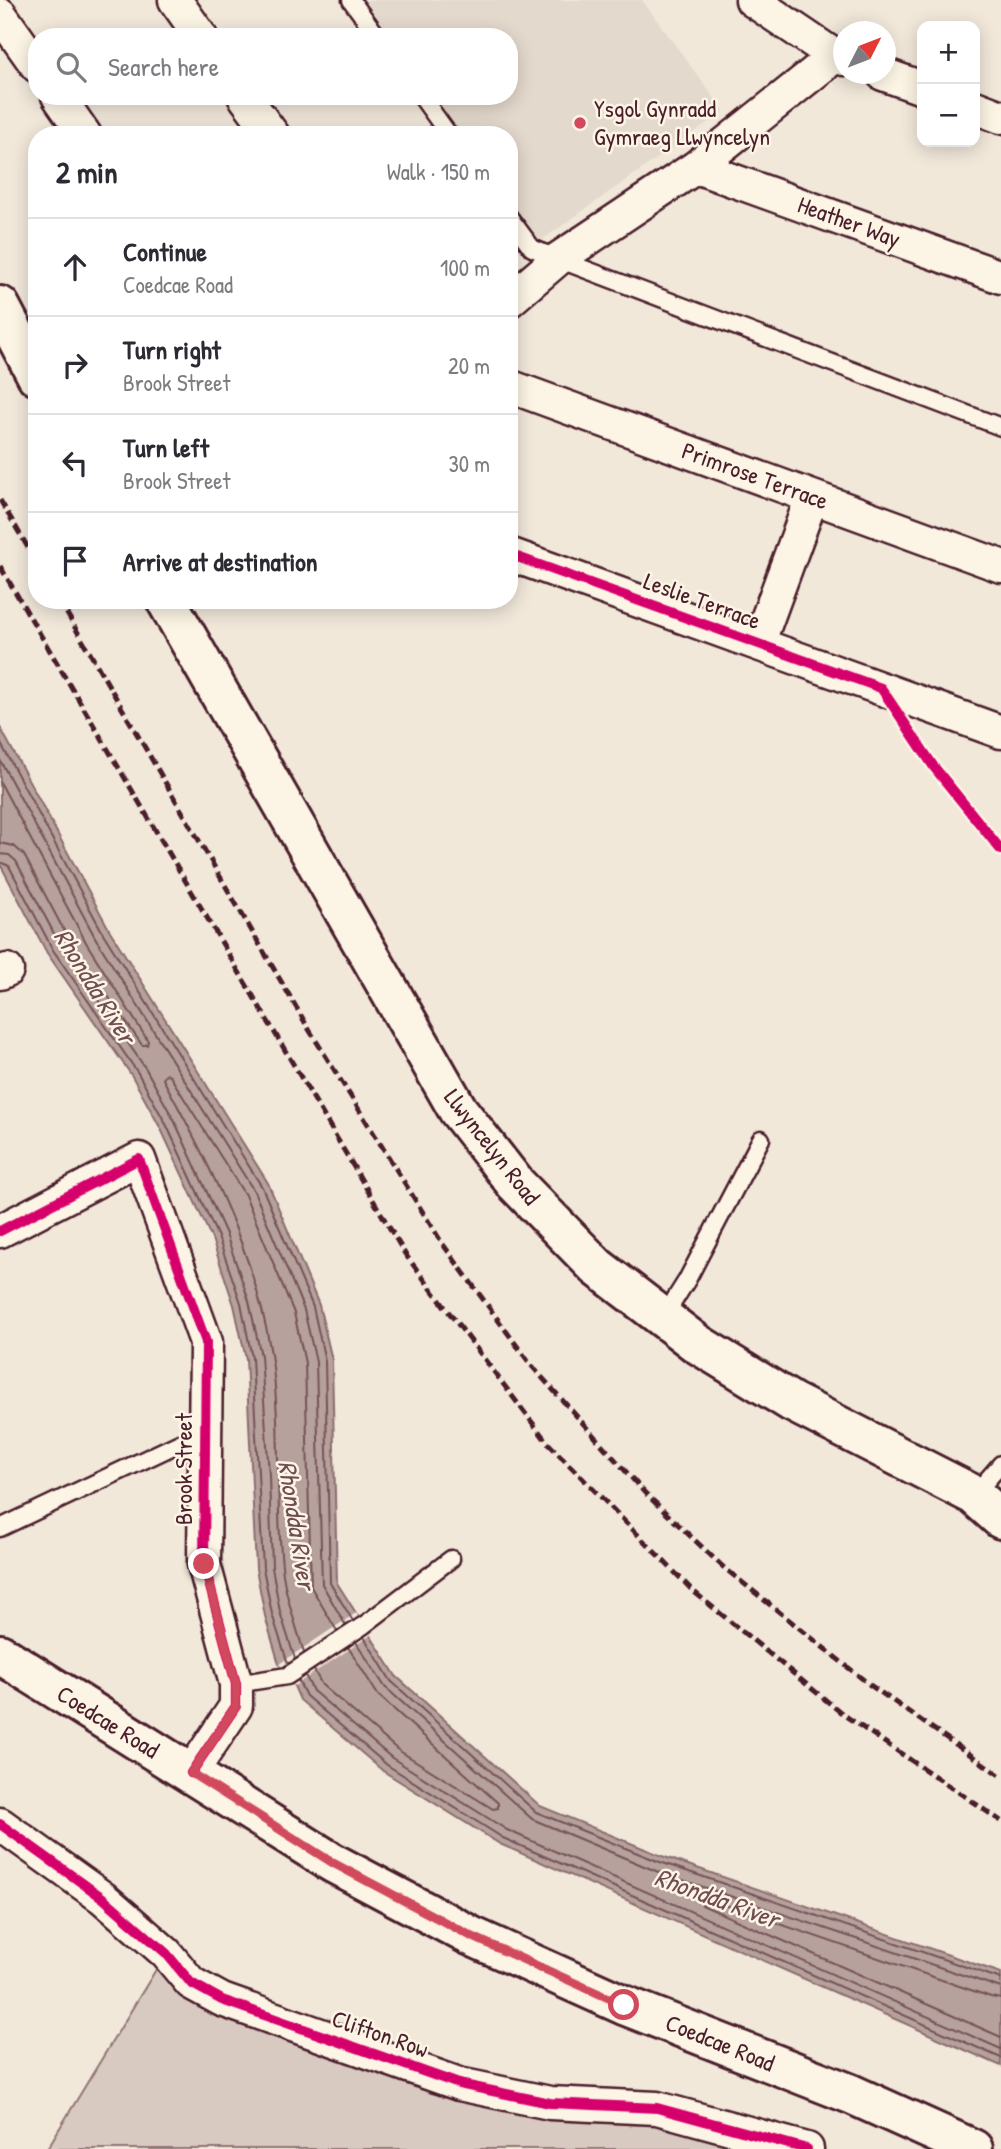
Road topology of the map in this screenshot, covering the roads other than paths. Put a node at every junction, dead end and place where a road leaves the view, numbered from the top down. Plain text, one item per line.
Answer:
1 (175, 0) edge
2 (351, 0) edge
3 (752, 0) edge
4 (0, 14) edge
5 (195, 28) edge
6 (371, 28) edge
7 (28, 53) edge
8 (833, 53) edge
9 (833, 62) edge
10 (896, 79) edge
11 (917, 86) edge
12 (64, 105) edge
13 (251, 105) edge
14 (427, 105) edge
15 (980, 109) edge
16 (1001, 117) edge
17 (80, 126) edge
18 (267, 126) edge
19 (443, 126) edge
20 (696, 167) junction
21 (518, 228) edge
22 (558, 259) junction
23 (1001, 277) edge
24 (518, 293) edge
25 (0, 306) edge
26 (28, 350) edge
27 (518, 389) edge
28 (1001, 427) edge
29 (812, 498) junction
30 (518, 557) edge
31 (1001, 566) edge
32 (171, 609) edge
33 (758, 644) junction
34 (1001, 732) edge
35 (761, 1139) dead end
36 (0, 1231) edge
37 (663, 1318) junction
38 (205, 1430) junction
39 (1001, 1464) edge
40 (988, 1507) edge
41 (0, 1528) edge
42 (451, 1559) dead end
43 (0, 1654) edge
44 (236, 1684) junction
45 (191, 1773) junction
46 (0, 1824) edge
47 (807, 2149) edge
48 (973, 2149) edge

1 - 5 street
2 - 6 lane
3 - 8 street
4 - 7 street
9 - 20 street
10 - 11 street
12 - 17 street
13 - 18 street
14 - 19 lane
15 - 16 street
20 - 22 street
20 - 23 street, Heather Way
21 - 22 lane
22 - 24 street
22 - 28 lane
25 - 26 main road
27 - 29 street, Primrose Terrace
29 - 31 street, Primrose Terrace
29 - 33 street
30 - 33 street, Leslie Terrace
32 - 37 main road, Llwyncelyn Road
33 - 34 street, Leslie Terrace
35 - 37 lane
36 - 38 street, Brook Street
37 - 40 main road, Llwyncelyn Road
38 - 41 lane
38 - 44 street, Brook Street
39 - 40 lane
42 - 44 lane
43 - 45 main road, Coedcae Road
44 - 45 street, Brook Street
45 - 48 main road, Coedcae Road
46 - 47 street, Clifton Row

